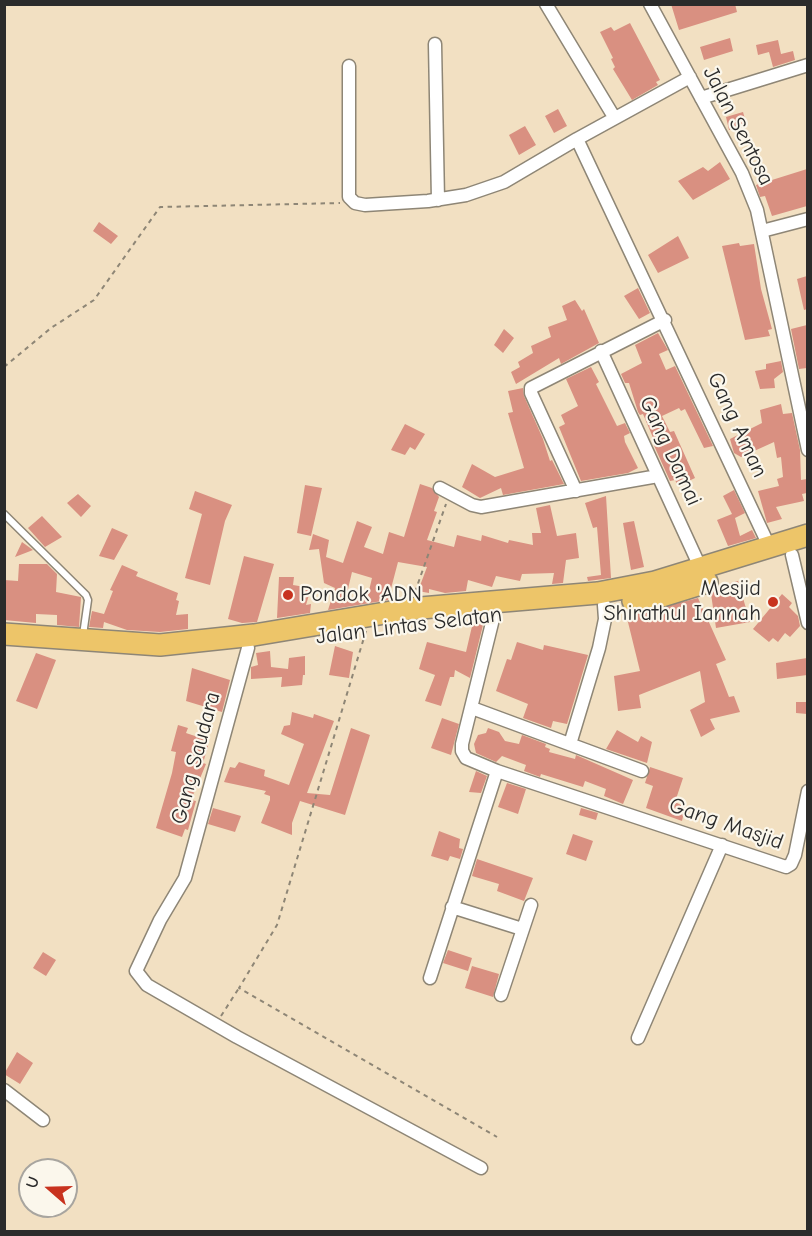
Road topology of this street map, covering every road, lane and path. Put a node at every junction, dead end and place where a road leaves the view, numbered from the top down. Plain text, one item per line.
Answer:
1 (546, 4) edge
2 (650, 4) edge
3 (435, 44) dead end
4 (807, 65) edge
5 (349, 66) dead end
6 (690, 77) junction
7 (701, 98) junction
8 (614, 117) junction
9 (578, 139) junction
10 (438, 200) junction
11 (355, 203) junction
12 (807, 219) edge
13 (762, 231) junction
14 (665, 320) junction
15 (602, 351) junction
16 (4, 367) edge
17 (807, 450) edge
18 (658, 476) junction
19 (445, 491) joint
20 (576, 491) junction
21 (4, 514) edge
22 (807, 535) edge
23 (770, 548) junction
24 (800, 552) edge
25 (701, 569) junction
26 (604, 605) junction
27 (409, 609) junction
28 (494, 615) junction
29 (807, 623) edge
30 (362, 625) junction
31 (4, 634) edge
32 (83, 639) junction
33 (4, 646) edge
34 (248, 648) junction
35 (472, 708) junction
36 (570, 744) junction
37 (498, 771) junction
38 (642, 771) dead end
39 (807, 791) edge
40 (722, 845) junction
41 (531, 905) dead end
42 (452, 907) junction
43 (522, 929) junction
44 (430, 978) dead end
45 (239, 988) junction
46 (501, 995) dead end
47 (216, 1025) junction
48 (638, 1038) dead end
49 (4, 1090) edge
50 (43, 1120) dead end
51 (497, 1137) dead end
52 (481, 1168) dead end

1 - 8 street
2 - 6 street, Jalan Sentosa
3 - 10 street
4 - 7 street
5 - 11 street
6 - 7 street, Jalan Sentosa
6 - 8 street
7 - 13 street, Jalan Sentosa
8 - 9 street
9 - 10 street
9 - 14 street, Gang Aman
10 - 11 street
11 - 16 path
12 - 13 street
13 - 17 street, Jalan Sentosa
14 - 15 street
14 - 23 street, Gang Aman
15 - 18 street, Gang Damai
15 - 20 street
18 - 20 street
18 - 25 street, Gang Damai
19 - 20 street
19 - 27 path
21 - 32 lane
22 - 23 highway, Jalan Lintas Selatan
23 - 25 highway, Jalan Lintas Selatan
24 - 26 highway, Jalan Lintas Selatan
24 - 29 street
25 - 27 highway, Jalan Lintas Selatan
26 - 28 highway, Jalan Lintas Selatan
26 - 36 street
27 - 30 highway, Jalan Lintas Selatan
28 - 30 highway, Jalan Lintas Selatan
28 - 35 street
30 - 32 highway, Jalan Lintas Selatan
30 - 34 highway, Jalan Lintas Selatan
30 - 45 path
31 - 32 highway, Jalan Lintas Selatan
33 - 34 highway, Jalan Lintas Selatan
34 - 47 street, Gang Saudara
35 - 36 street
35 - 37 street, Gang Masjid
36 - 38 street
37 - 40 street, Gang Masjid
37 - 42 street
39 - 40 street, Gang Masjid
40 - 48 street
41 - 43 street
42 - 43 street
42 - 44 street
43 - 46 street
45 - 47 path
45 - 51 path
47 - 52 street
49 - 50 street

